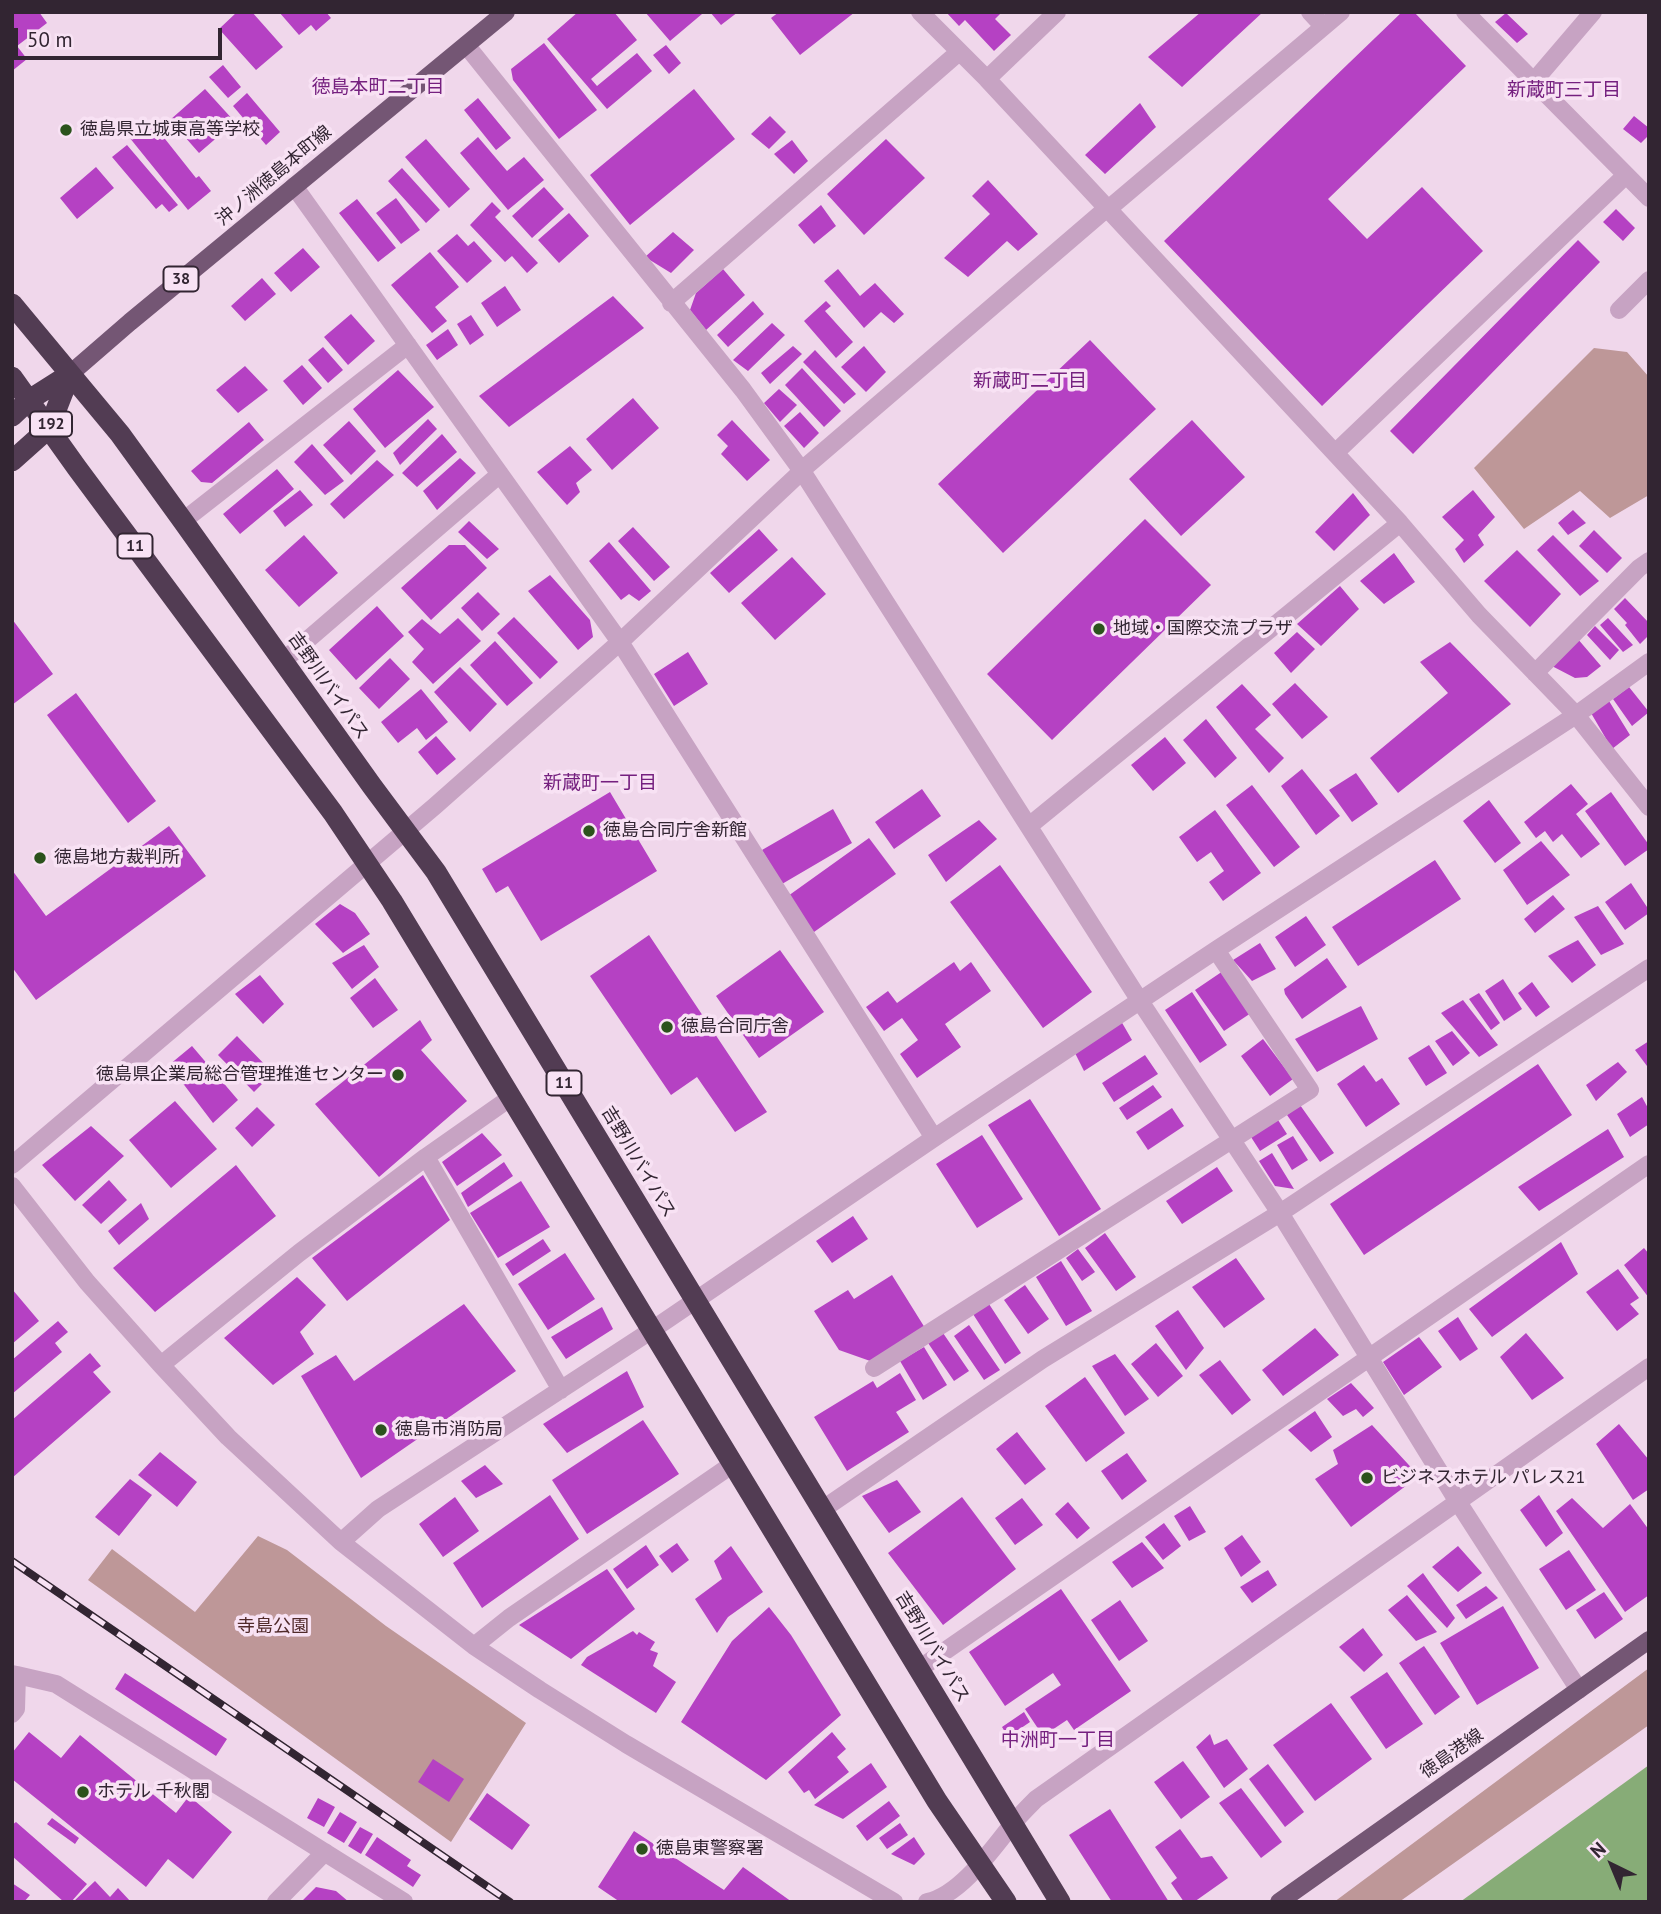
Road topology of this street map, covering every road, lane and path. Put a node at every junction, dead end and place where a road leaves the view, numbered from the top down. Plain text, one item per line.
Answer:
1 (506, 12) edge
2 (920, 12) edge
3 (1057, 12) edge
4 (1310, 12) edge
5 (1341, 12) edge
6 (1465, 12) edge
7 (1594, 12) edge
8 (1322, 26) junction
9 (466, 45) junction
10 (959, 52) junction
11 (987, 79) junction
12 (1534, 81) junction
13 (1626, 175) junction
14 (294, 186) junction
15 (1649, 198) edge
16 (1107, 210) junction
17 (1649, 280) edge
18 (671, 303) junction
19 (12, 304) edge
20 (1619, 310) dead end
21 (408, 345) junction
22 (70, 374) junction
23 (12, 377) edge
24 (29, 400) junction
25 (12, 415) edge
26 (49, 428) junction
27 (1335, 453) junction
28 (12, 461) edge
29 (802, 471) junction
30 (500, 474) junction
31 (184, 521) junction
32 (1400, 523) junction
33 (1649, 561) edge
34 (620, 642) junction
35 (283, 661) junction
36 (1649, 662) edge
37 (1535, 673) junction
38 (1576, 715) junction
39 (1649, 807) edge
40 (1029, 826) junction
41 (405, 831) junction
42 (367, 864) junction
43 (1216, 950) junction
44 (1649, 968) edge
45 (1140, 1001) junction
46 (510, 1098) junction
47 (934, 1138) junction
48 (1232, 1140) junction
49 (426, 1157) junction
50 (1649, 1164) edge
51 (12, 1166) edge
52 (12, 1186) edge
53 (1280, 1213) junction
54 (696, 1301) junction
55 (652, 1330) junction
56 (1368, 1357) junction
57 (161, 1365) junction
58 (1649, 1367) edge
59 (874, 1368) dead end
60 (561, 1390) junction
61 (733, 1464) junction
62 (1458, 1502) junction
63 (823, 1509) junction
64 (341, 1542) junction
65 (1649, 1640) edge
66 (474, 1646) junction
67 (919, 1669) junction
68 (15, 1674) edge
69 (1579, 1690) junction
70 (12, 1714) edge
71 (1012, 1824) junction
72 (325, 1852) junction
73 (981, 1864) junction
74 (893, 1901) edge
75 (276, 1902) edge
76 (404, 1902) edge
77 (912, 1902) edge
78 (927, 1902) edge
79 (1006, 1902) edge
80 (1060, 1902) edge
81 (1279, 1902) edge

1 - 9 main road, 沖ノ洲徳島本町線 / 38
2 - 10 street
3 - 11 street
4 - 8 street
5 - 8 street
6 - 12 street
7 - 12 street
8 - 16 street
9 - 14 main road, 沖ノ洲徳島本町線 / 38
9 - 18 street
10 - 11 street
10 - 18 street
11 - 16 street
12 - 13 street
13 - 15 street
13 - 27 street
14 - 21 street
14 - 22 main road, 沖ノ洲徳島本町線 / 38
16 - 27 street
16 - 29 street
17 - 20 street
18 - 29 street
19 - 22 highway, 吉野川バイパス / 11
21 - 30 street
21 - 31 street
22 - 24 highway, 192
22 - 26 highway, 192
22 - 31 highway, 吉野川バイパス / 11
23 - 24 highway, 11
24 - 25 highway, 192
24 - 26 highway, 11
26 - 28 highway, 192
26 - 42 highway, 11
27 - 32 street
29 - 34 street
29 - 40 street
30 - 34 street
30 - 35 street
31 - 35 highway, 吉野川バイパス / 11
32 - 37 street
32 - 40 street
33 - 37 street
34 - 41 street
34 - 47 street
35 - 41 highway, 吉野川バイパス / 11
36 - 38 street
37 - 38 street
38 - 39 street
38 - 43 street
40 - 45 street
41 - 42 street
41 - 54 highway, 吉野川バイパス / 11
42 - 46 highway, 11
42 - 51 street
43 - 45 street
43 - 48 street
44 - 53 street
45 - 47 street
45 - 48 street
46 - 49 street
46 - 55 highway, 11
47 - 54 street
48 - 53 street
48 - 59 street
49 - 57 street
49 - 60 street
50 - 56 street
52 - 57 street
53 - 56 street
53 - 63 street
54 - 55 street
54 - 63 highway, 吉野川バイパス / 11
55 - 60 street
55 - 61 highway, 11
56 - 62 street
56 - 67 street
57 - 64 street
58 - 62 street
60 - 64 street
61 - 66 street
61 - 73 highway, 11
62 - 69 street
62 - 71 street
63 - 67 highway, 吉野川バイパス / 11
64 - 66 street
65 - 69 main road, 徳島港線
66 - 74 street
67 - 71 highway, 吉野川バイパス / 11
68 - 70 street
68 - 72 street
69 - 81 main road, 徳島港線
71 - 73 street
71 - 80 highway, 吉野川バイパス / 11
72 - 75 street
72 - 76 street
73 - 78 street
73 - 79 highway, 11
74 - 77 street

